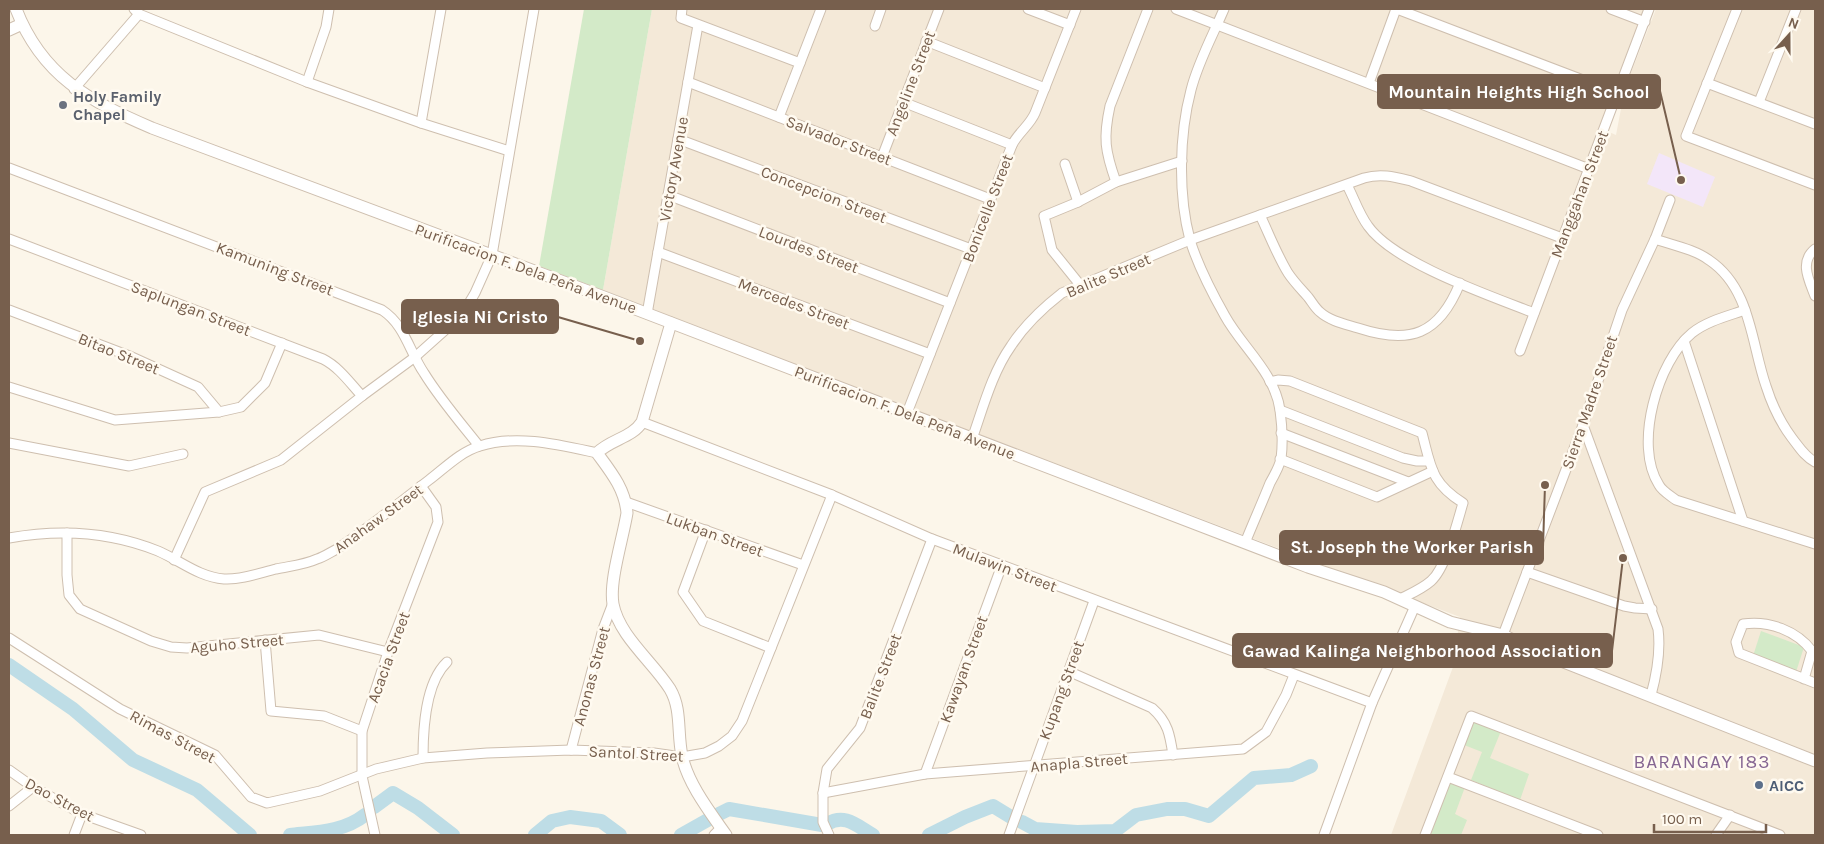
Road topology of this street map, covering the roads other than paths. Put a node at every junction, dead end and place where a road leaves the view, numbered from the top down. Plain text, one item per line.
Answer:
1 (16, 9) edge
2 (329, 9) edge
3 (441, 9) edge
4 (534, 9) edge
5 (821, 9) edge
6 (881, 9) edge
7 (938, 9) edge
8 (1028, 9) edge
9 (1076, 9) edge
10 (1148, 9) edge
11 (1176, 9) edge
12 (1224, 9) edge
13 (1396, 9) edge
14 (1611, 9) edge
15 (1649, 9) edge
16 (1736, 9) edge
17 (1796, 9) edge
18 (136, 12) edge
19 (681, 13) edge
20 (1644, 22) junction
21 (22, 24) junction
22 (1218, 24) junction
23 (698, 25) junction
24 (1070, 25) junction
25 (875, 26) dead end
26 (9, 30) edge
27 (926, 41) junction
28 (800, 63) junction
29 (307, 82) junction
30 (688, 82) junction
31 (1369, 83) junction
32 (1707, 83) junction
33 (1045, 88) junction
34 (74, 89) junction
35 (1617, 94) junction
36 (903, 102) junction
37 (1758, 102) junction
38 (779, 117) junction
39 (1815, 122) edge
40 (421, 123) junction
41 (678, 139) junction
42 (1012, 145) junction
43 (510, 151) junction
44 (882, 157) junction
45 (1182, 161) junction
46 (1065, 164) dead end
47 (9, 168) edge
48 (1589, 169) junction
49 (1116, 182) junction
50 (1347, 185) junction
51 (1815, 185) edge
52 (668, 195) junction
53 (990, 199) junction
54 (1670, 200) dead end
55 (1078, 202) junction
56 (1260, 215) junction
57 (1562, 238) junction
58 (9, 239) edge
59 (1655, 239) junction
60 (1190, 240) junction
61 (971, 249) junction
62 (1815, 249) edge
63 (658, 252) junction
64 (492, 255) junction
65 (1460, 283) junction
66 (1081, 286) junction
67 (1815, 296) edge
68 (950, 303) junction
69 (9, 310) edge
70 (1745, 310) junction
71 (1534, 313) junction
72 (647, 314) junction
73 (671, 323) junction
74 (1684, 341) junction
75 (282, 343) junction
76 (1520, 351) dead end
77 (930, 354) junction
78 (415, 358) junction
79 (1270, 382) junction
80 (9, 387) edge
81 (362, 396) junction
82 (1280, 410) junction
83 (220, 412) junction
84 (907, 413) junction
85 (642, 422) junction
86 (1583, 425) junction
87 (1281, 433) junction
88 (972, 439) junction
89 (9, 444) edge
90 (480, 446) junction
91 (597, 453) junction
92 (183, 454) dead end
93 (1280, 460) junction
94 (1429, 461) junction
95 (1815, 462) edge
96 (1433, 471) junction
97 (1408, 482) junction
98 (421, 486) junction
99 (832, 495) junction
100 (626, 502) junction
101 (1743, 520) junction
102 (706, 530) junction
103 (67, 533) junction
104 (9, 538) edge
105 (932, 539) junction
106 (1245, 543) junction
107 (1815, 544) edge
108 (174, 560) junction
109 (803, 565) junction
110 (1002, 565) junction
111 (1527, 572) junction
112 (1400, 599) junction
113 (1094, 601) junction
114 (613, 603) junction
115 (1416, 606) junction
116 (1652, 609) junction
117 (1503, 635) junction
118 (9, 638) edge
119 (265, 640) junction
120 (772, 648) junction
121 (388, 652) junction
122 (446, 662) dead end
123 (1068, 671) junction
124 (1294, 675) junction
125 (1804, 678) junction
126 (1815, 683) edge
127 (1651, 695) junction
128 (1372, 702) junction
129 (362, 731) junction
130 (571, 750) junction
131 (1173, 755) junction
132 (682, 757) junction
133 (423, 758) junction
134 (1815, 761) edge
135 (1034, 766) junction
136 (9, 770) edge
137 (925, 774) junction
138 (362, 776) junction
139 (1448, 777) junction
140 (33, 787) junction
141 (823, 793) junction
142 (9, 806) edge
143 (82, 814) junction
144 (1730, 815) junction
145 (721, 833) edge
146 (74, 835) edge
147 (141, 835) edge
148 (375, 835) edge
149 (829, 835) edge
150 (1009, 835) edge
151 (1324, 835) edge
152 (1425, 835) edge
153 (1598, 835) edge
154 (1716, 835) edge
155 (1780, 835) edge

1 - 21 street, Purificacion F. Dela Peña Avenue
2 - 29 street
3 - 40 street
4 - 43 street
5 - 28 street
6 - 25 street
7 - 27 street, Angeline Street
8 - 24 street
9 - 24 street, Bonicelle Street
10 - 49 street
11 - 22 street
12 - 22 street
13 - 31 street
13 - 35 street
14 - 20 street
15 - 20 street, Manggahan Street
16 - 32 street
17 - 37 street
18 - 29 street
18 - 34 street
19 - 23 street
20 - 35 street, Manggahan Street
21 - 26 street
21 - 34 street, Purificacion F. Dela Peña Avenue
22 - 31 street
22 - 45 street
23 - 28 street
23 - 30 street, Victory Avenue
24 - 33 street, Bonicelle Street
27 - 33 street
27 - 36 street, Angeline Street
28 - 38 street
29 - 40 street
30 - 38 street, Salvador Street
30 - 41 street, Victory Avenue
31 - 48 street
32 - 37 street
32 - 51 street
33 - 42 street, Bonicelle Street
34 - 64 street, Purificacion F. Dela Peña Avenue
35 - 48 street, Manggahan Street
36 - 42 street
36 - 44 street, Angeline Street
37 - 39 street
38 - 44 street, Salvador Street
40 - 43 street
41 - 52 street, Victory Avenue
41 - 61 street, Concepcion Street
42 - 53 street, Bonicelle Street
43 - 64 street
44 - 53 street, Salvador Street
45 - 49 street
45 - 60 street
46 - 55 street
47 - 78 street, Kamuning Street
48 - 57 street, Manggahan Street
49 - 55 street
50 - 56 street, Balite Street
50 - 57 street
50 - 65 street
52 - 63 street, Victory Avenue
52 - 68 street, Lourdes Street
53 - 61 street, Bonicelle Street
54 - 59 street, Sierra Madre Street
55 - 66 street
56 - 60 street, Balite Street
56 - 65 street
57 - 71 street, Manggahan Street
58 - 75 street, Saplungan Street
59 - 70 street
59 - 86 street, Sierra Madre Street
60 - 66 street, Balite Street
60 - 79 street
61 - 68 street, Bonicelle Street
62 - 67 street
63 - 72 street, Victory Avenue
63 - 77 street, Mercedes Street
64 - 72 street, Purificacion F. Dela Peña Avenue
64 - 78 street
65 - 71 street
66 - 88 street, Balite Street
68 - 77 street, Bonicelle Street
69 - 83 street, Bitao Street
70 - 74 street
70 - 95 street
71 - 76 street, Manggahan Street
72 - 73 street, Purificacion F. Dela Peña Avenue
73 - 84 street, Purificacion F. Dela Peña Avenue
73 - 85 street
74 - 101 street
74 - 101 street
75 - 81 street, Saplungan Street
75 - 83 street
77 - 84 street, Bonicelle Street
78 - 81 street
78 - 90 street, Kamuning Street
79 - 82 street
79 - 94 street
80 - 83 street
81 - 108 street
82 - 87 street
82 - 94 street
84 - 88 street, Purificacion F. Dela Peña Avenue
85 - 91 street
85 - 99 street, Mulawin Street
86 - 111 street, Sierra Madre Street
86 - 116 street
87 - 93 street
87 - 97 street
88 - 106 street, Purificacion F. Dela Peña Avenue
89 - 92 street
90 - 91 street, Anahaw Street
90 - 98 street, Anahaw Street
91 - 100 street
93 - 97 street
93 - 106 street
94 - 96 street
96 - 97 street
96 - 112 street
98 - 108 street, Anahaw Street
98 - 121 street, Acacia Street
99 - 105 street, Mulawin Street
99 - 109 street, Santol Street
100 - 102 street, Lukban Street
100 - 114 street
101 - 107 street
102 - 109 street, Lukban Street
102 - 120 street
103 - 104 street, Anahaw Street
103 - 108 street, Anahaw Street
103 - 119 street, Aguho Street
105 - 110 street, Mulawin Street
105 - 141 street, Balite Street
106 - 112 street, Purificacion F. Dela Peña Avenue
109 - 120 street, Santol Street
110 - 113 street, Mulawin Street
110 - 137 street, Kawayan Street
111 - 116 street
111 - 117 street, Sierra Madre Street
112 - 115 street, Purificacion F. Dela Peña Avenue
113 - 123 street, Kupang Street
113 - 124 street, Mulawin Street
114 - 130 street, Anonas Street
114 - 132 street
115 - 117 street, Purificacion F. Dela Peña Avenue
115 - 128 street
116 - 127 street
117 - 127 street, Purificacion F. Dela Peña Avenue
118 - 138 street, Rimas Street
119 - 121 street, Aguho Street
119 - 129 street
120 - 132 street, Santol Street
121 - 129 street, Acacia Street
122 - 133 street
123 - 131 street
123 - 135 street, Kupang Street
124 - 128 street, Mulawin Street
124 - 131 street, Anapla Street
125 - 125 street
125 - 126 street
127 - 134 street, Purificacion F. Dela Peña Avenue
128 - 151 street
129 - 138 street, Acacia Street
130 - 132 street, Santol Street
130 - 133 street, Santol Street
131 - 135 street, Anapla Street
132 - 145 street
133 - 138 street, Rimas Street
135 - 137 street, Anapla Street
135 - 150 street, Kupang Street
136 - 140 street, Dao Street
137 - 141 street, Anapla Street
138 - 148 street, Acacia Street
139 - 144 street
139 - 152 street
139 - 153 street
140 - 142 street
140 - 143 street, Dao Street
141 - 149 street, Balite Street
143 - 146 street
143 - 147 street, Dao Street
144 - 154 street
144 - 155 street

